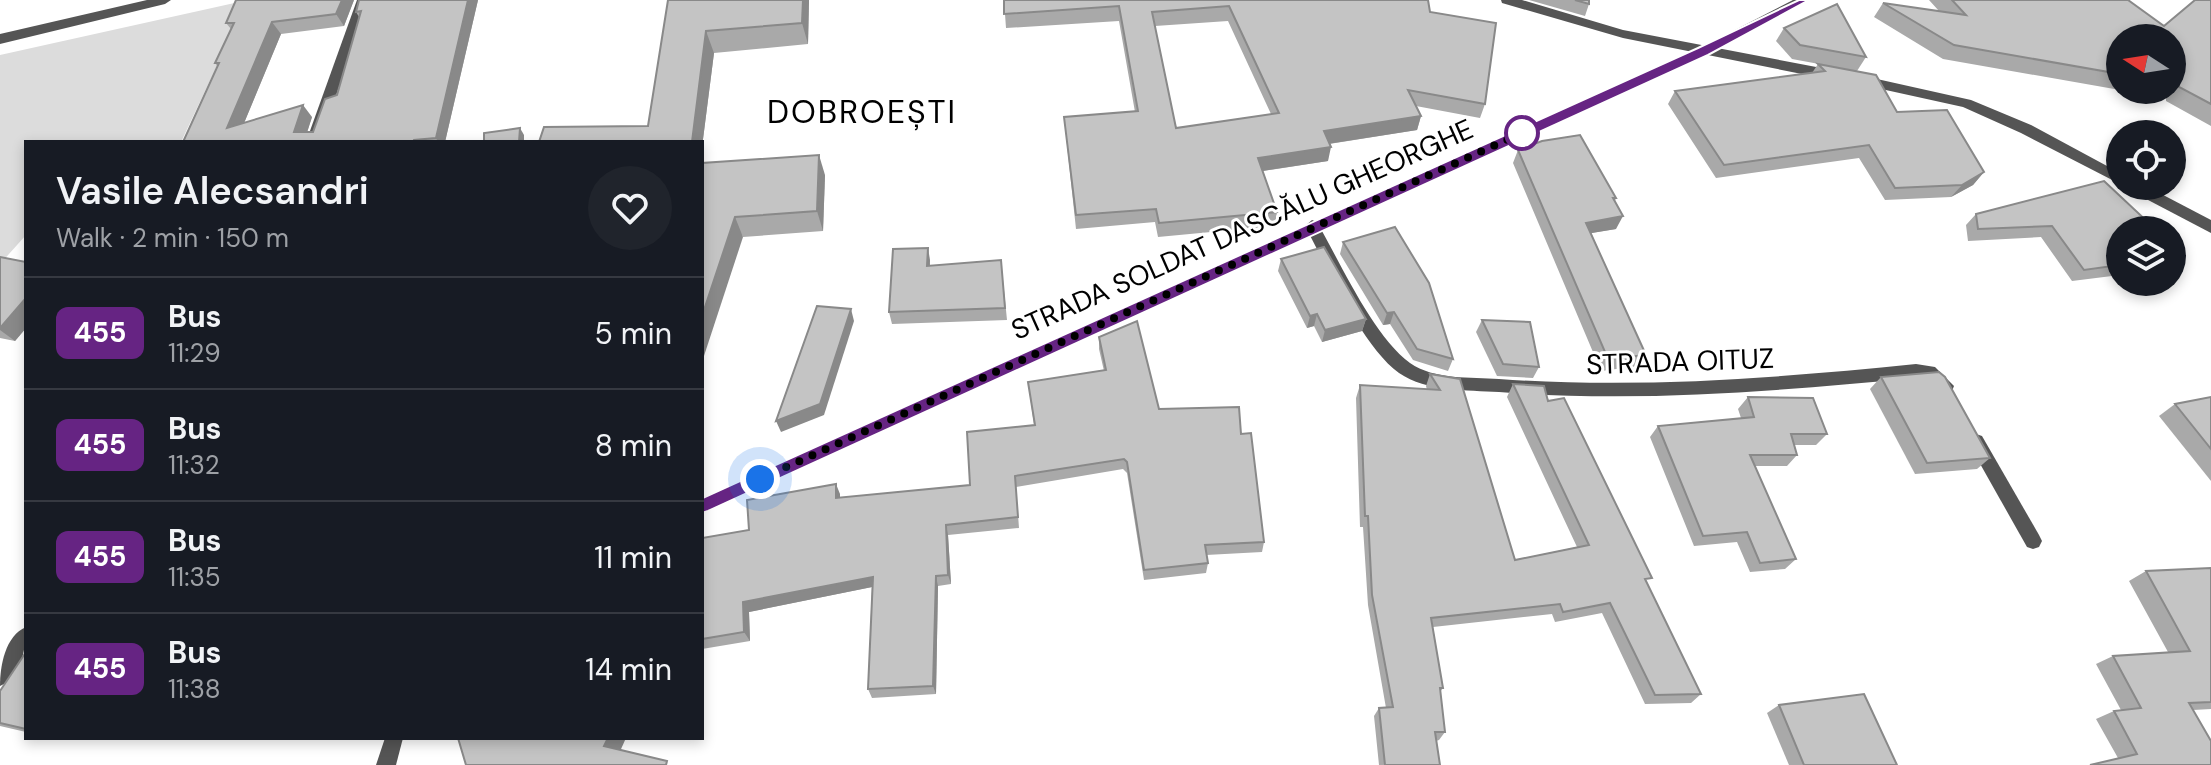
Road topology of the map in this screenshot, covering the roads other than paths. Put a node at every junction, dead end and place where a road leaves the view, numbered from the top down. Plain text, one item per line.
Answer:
1 (165, 0) edge
2 (363, 0) edge
3 (1507, 0) edge
4 (1803, 0) edge
5 (0, 39) edge
6 (1703, 52) junction
7 (314, 140) edge
8 (2106, 172) edge
9 (2160, 200) edge
10 (1312, 226) junction
11 (2211, 227) edge
12 (1952, 397) edge
13 (1966, 424) edge
14 (704, 505) edge
15 (2033, 541) dead end
16 (24, 639) edge
17 (0, 677) edge
18 (393, 740) edge
19 (386, 765) edge

1 - 5 street
2 - 7 street
3 - 6 street
4 - 6 street, STRADA SOLDAT DASCĂLU GHEORGHE
6 - 8 street
6 - 10 street, STRADA SOLDAT DASCĂLU GHEORGHE
9 - 11 street
10 - 12 street, STRADA OITUZ
10 - 14 street, STRADA SOLDAT DASCĂLU GHEORGHE
13 - 15 street
16 - 17 street
18 - 19 street

